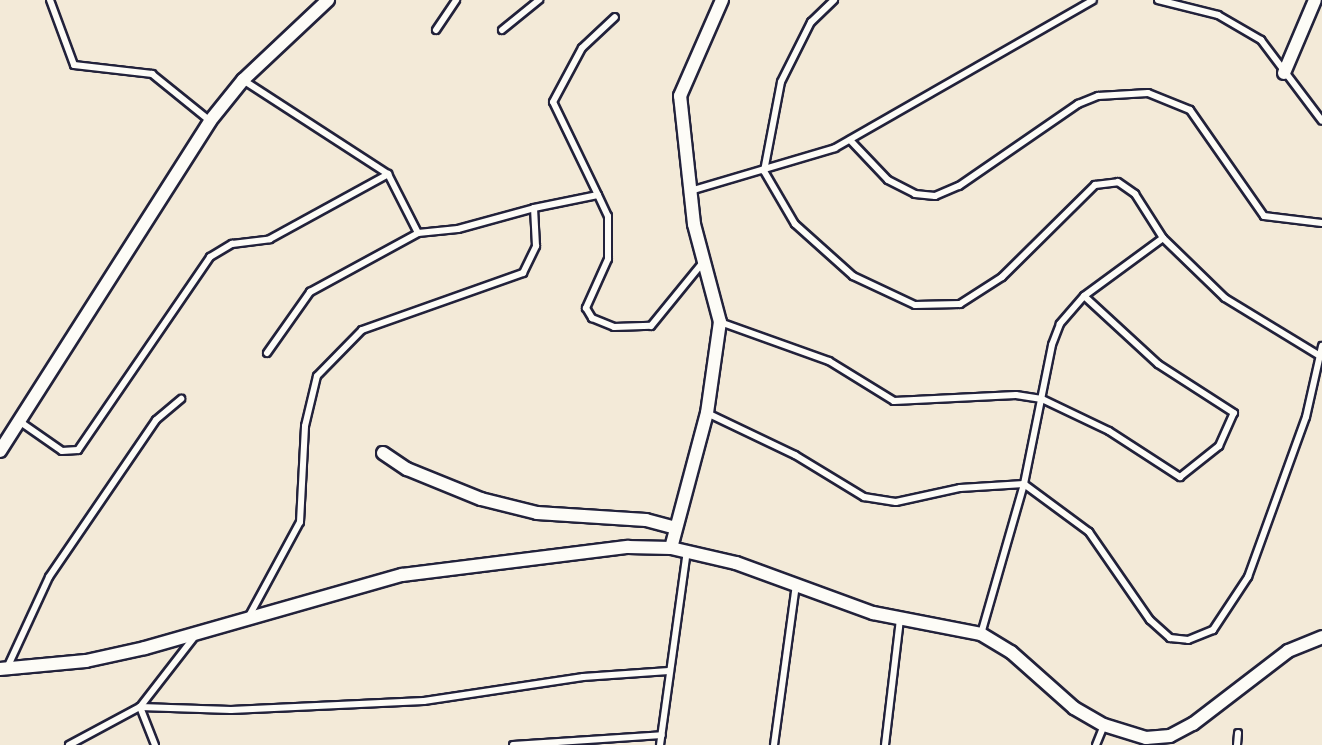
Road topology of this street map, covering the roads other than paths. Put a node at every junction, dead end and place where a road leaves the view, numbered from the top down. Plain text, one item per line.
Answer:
1 (50, 0) edge
2 (328, 0) edge
3 (456, 0) edge
4 (539, 0) edge
5 (722, 0) edge
6 (834, 0) edge
7 (1094, 0) edge
8 (1158, 0) edge
9 (1316, 0) edge
10 (615, 17) dead end
11 (436, 30) dead end
12 (502, 30) dead end
13 (1284, 73) junction
14 (243, 80) junction
15 (210, 121) junction
16 (1322, 121) edge
17 (850, 140) junction
18 (764, 171) junction
19 (388, 174) junction
20 (689, 191) junction
21 (598, 195) junction
22 (534, 208) junction
23 (1322, 223) edge
24 (418, 233) junction
25 (1163, 238) junction
26 (704, 261) junction
27 (1084, 296) junction
28 (720, 322) junction
29 (1322, 346) edge
30 (267, 353) dead end
31 (1320, 356) junction
32 (182, 399) dead end
33 (1042, 399) junction
34 (707, 414) junction
35 (19, 421) junction
36 (0, 451) edge
37 (383, 453) dead end
38 (1024, 484) junction
39 (675, 528) junction
40 (671, 548) junction
41 (687, 551) junction
42 (796, 581) junction
43 (248, 618) junction
44 (900, 619) junction
45 (196, 634) junction
46 (981, 634) junction
47 (1322, 637) edge
48 (4, 669) edge
49 (669, 671) junction
50 (140, 707) junction
51 (1104, 725) junction
52 (1238, 733) dead end
53 (662, 735) junction
54 (69, 745) edge
55 (155, 745) edge
56 (513, 745) edge
57 (660, 745) edge
58 (774, 745) edge
59 (885, 745) edge
60 (1096, 745) edge
61 (1237, 745) edge

1 - 15 lane
2 - 14 street
3 - 11 lane
4 - 12 lane
5 - 20 street
6 - 18 lane
7 - 17 lane
8 - 13 lane
9 - 13 street
10 - 21 lane
13 - 16 lane
14 - 15 street
14 - 19 lane
15 - 35 street
17 - 18 lane
17 - 23 lane
18 - 20 lane
18 - 25 lane
19 - 24 lane
19 - 35 lane
20 - 26 street
21 - 22 lane
21 - 26 lane
22 - 24 lane
22 - 43 lane
24 - 30 lane
25 - 27 lane
25 - 31 lane
26 - 28 street
27 - 33 lane
27 - 33 lane
28 - 33 lane
28 - 34 street
29 - 31 lane
31 - 38 lane
32 - 48 lane
33 - 38 lane
34 - 38 lane
34 - 39 street
35 - 36 street
37 - 39 street
38 - 46 lane
39 - 40 street
40 - 41 street
40 - 43 street
41 - 42 street
41 - 49 lane
42 - 44 street
42 - 58 lane
43 - 45 street
44 - 46 street
44 - 59 lane
45 - 48 street
45 - 50 lane
46 - 51 street
47 - 51 street
49 - 50 lane
49 - 53 lane
50 - 54 lane
50 - 55 lane
51 - 60 lane
52 - 61 lane
53 - 56 lane
53 - 57 lane

